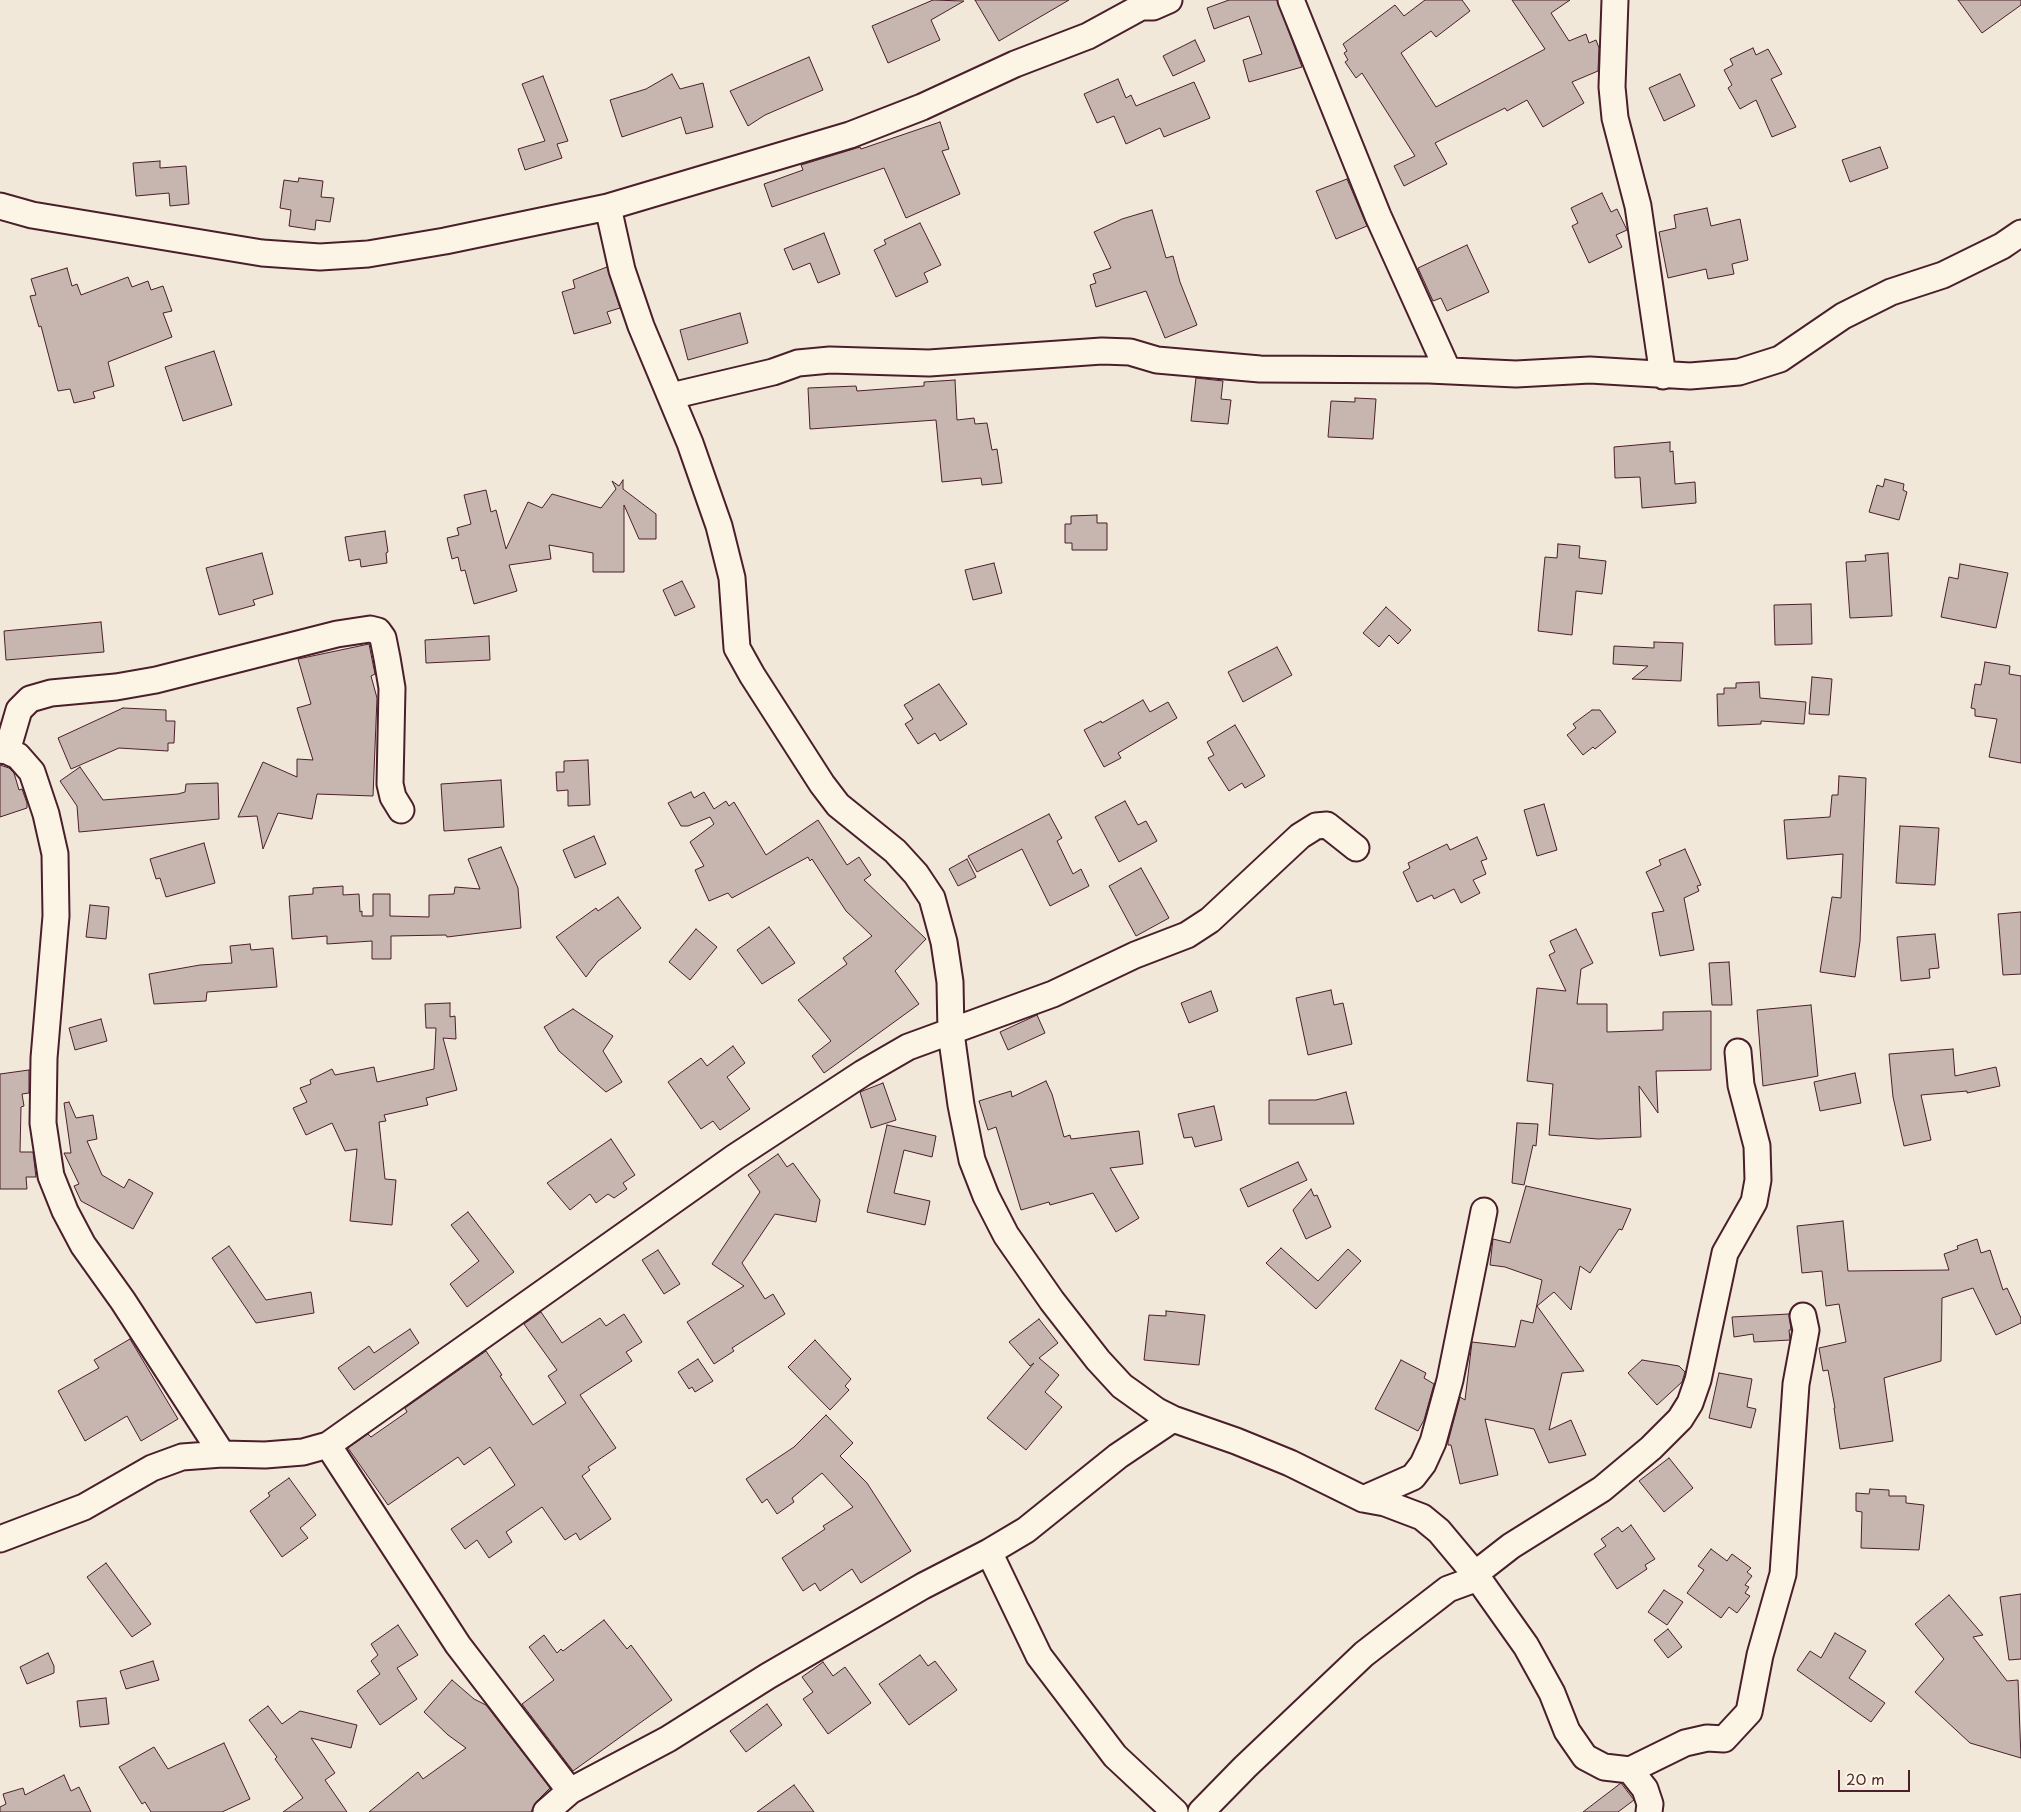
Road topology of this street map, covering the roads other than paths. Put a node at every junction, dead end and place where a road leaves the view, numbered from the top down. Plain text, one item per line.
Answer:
1 (1170, 0) edge
2 (1291, 0) edge
3 (1615, 0) edge
4 (0, 206) edge
5 (608, 207) junction
6 (2021, 233) edge
7 (1448, 371) junction
8 (1663, 376) junction
9 (671, 396) junction
10 (4, 751) edge
11 (401, 810) dead end
12 (1356, 848) dead end
13 (951, 1033) junction
14 (1738, 1052) dead end
15 (1484, 1211) dead end
16 (1803, 1316) dead end
17 (1173, 1419) junction
18 (328, 1445) junction
19 (222, 1454) junction
20 (1363, 1499) junction
21 (0, 1539) edge
22 (989, 1552) junction
23 (1476, 1576) junction
24 (1630, 1770) junction
25 (570, 1791) junction
26 (551, 1810) edge
27 (1174, 1812) edge
28 (1201, 1812) edge
29 (1649, 1812) edge

1 - 5 street
2 - 7 street
3 - 8 street
4 - 5 street
5 - 9 street
6 - 8 street
7 - 8 street
7 - 9 street
9 - 13 street
10 - 11 street
10 - 19 street
12 - 13 street
13 - 17 street
13 - 18 street
14 - 23 street
15 - 20 street
16 - 24 street
17 - 20 street
17 - 22 street
18 - 19 street
18 - 25 street
19 - 21 street
20 - 23 street
22 - 25 street
22 - 27 street
23 - 24 street
23 - 28 street
24 - 29 street
25 - 26 street

